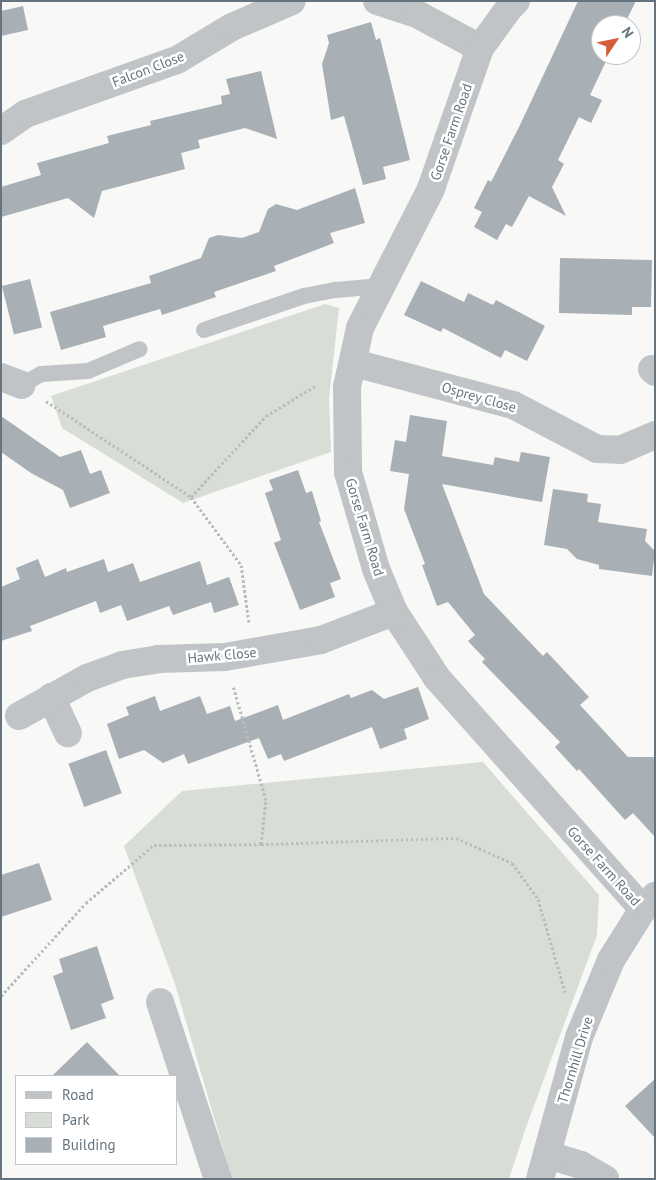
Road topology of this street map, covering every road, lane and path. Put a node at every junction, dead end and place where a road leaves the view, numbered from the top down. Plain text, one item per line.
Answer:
1 (292, 1) edge
2 (377, 1) edge
3 (516, 1) edge
4 (480, 48) junction
5 (1, 130) edge
6 (381, 286) junction
7 (204, 330) dead end
8 (140, 349) dead end
9 (354, 363) junction
10 (12, 381) edge
11 (655, 435) edge
12 (191, 497) junction
13 (394, 612) junction
14 (254, 653) junction
15 (225, 657) junction
16 (51, 698) junction
17 (19, 716) dead end
18 (68, 733) dead end
19 (262, 844) junction
20 (649, 903) edge
21 (1, 996) edge
22 (160, 1002) dead end
23 (579, 1037) junction
24 (544, 1167) edge
25 (218, 1179) edge
26 (606, 1179) edge

1 - 5 street, Falcon Close
2 - 4 street
3 - 4 street, Gorse Farm Road
4 - 6 street, Gorse Farm Road
6 - 7 lane
6 - 9 street, Gorse Farm Road
8 - 10 lane
9 - 11 street, Osprey Close
9 - 12 path
9 - 13 street, Gorse Farm Road
10 - 12 path
12 - 14 path
13 - 14 street, Hawk Close
13 - 20 street, Gorse Farm Road
14 - 15 street, Hawk Close
15 - 16 street, Hawk Close
15 - 19 path
16 - 17 street, Hawk Close
16 - 18 street
19 - 21 path
19 - 23 path
20 - 23 street, Thornhill Drive
22 - 25 street
23 - 24 street, Thornhill Drive
24 - 26 street

